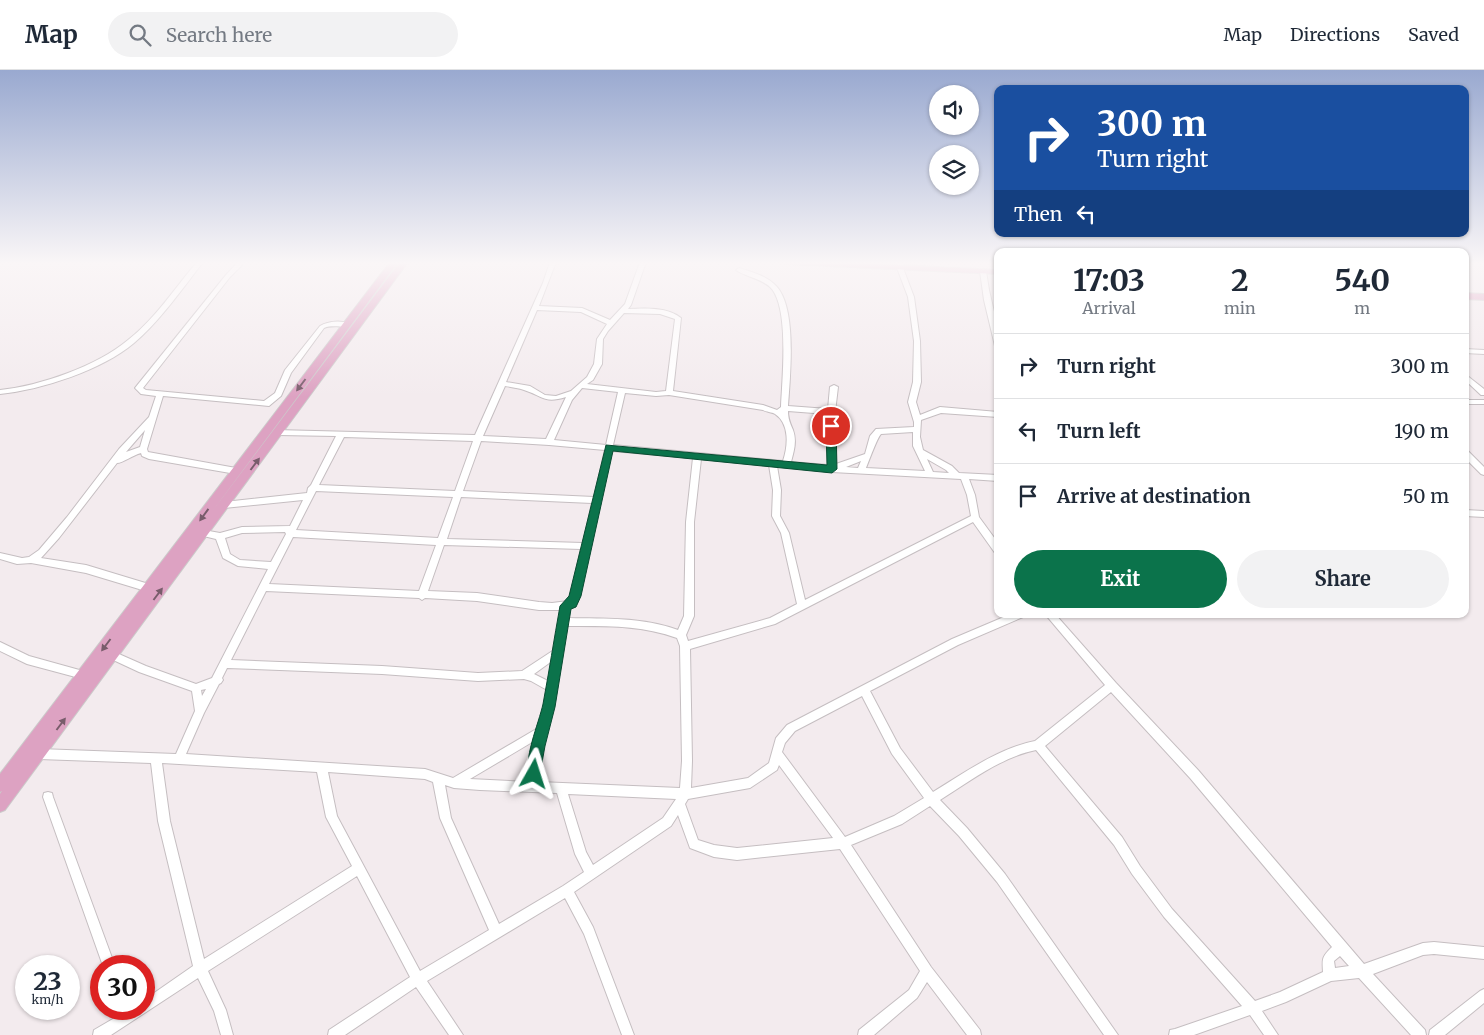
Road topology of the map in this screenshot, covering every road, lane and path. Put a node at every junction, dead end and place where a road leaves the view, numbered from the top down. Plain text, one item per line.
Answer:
1 (161, 307) edge
2 (203, 307) edge
3 (360, 307) edge
4 (371, 307) edge
5 (625, 307) edge
6 (782, 307) edge
7 (912, 307) edge
8 (989, 307) edge
9 (535, 308) joint
10 (623, 311) junction
11 (610, 323) junction
12 (347, 324) junction
13 (994, 325) edge
14 (1469, 351) edge
15 (1484, 352) edge
16 (1469, 380) edge
17 (502, 383) junction
18 (582, 386) junction
19 (834, 387) dead end
20 (622, 391) junction
21 (0, 392) edge
22 (669, 392) junction
23 (160, 393) junction
24 (574, 393) junction
25 (1484, 393) edge
26 (1469, 402) edge
27 (1484, 402) edge
28 (785, 408) junction
29 (777, 412) junction
30 (831, 412) junction
31 (994, 415) edge
32 (151, 419) junction
33 (784, 419) junction
34 (917, 419) junction
35 (917, 429) junction
36 (278, 432) junction
37 (341, 434) junction
38 (478, 438) junction
39 (549, 442) junction
40 (609, 447) junction
41 (143, 449) junction
42 (921, 452) junction
43 (697, 456) junction
44 (866, 456) junction
45 (1469, 457) edge
46 (773, 463) junction
47 (786, 464) junction
48 (112, 466) junction
49 (832, 469) junction
50 (236, 471) junction
51 (1484, 471) edge
52 (861, 472) junction
53 (931, 475) junction
54 (961, 477) junction
55 (994, 478) edge
56 (312, 488) junction
57 (328, 489) junction
58 (457, 496) junction
59 (308, 497) junction
60 (598, 500) junction
61 (224, 506) junction
62 (1469, 513) edge
63 (1484, 514) edge
64 (975, 518) junction
65 (290, 531) junction
66 (198, 532) junction
67 (220, 536) junction
68 (442, 542) junction
69 (994, 544) edge
70 (587, 546) junction
71 (0, 556) edge
72 (33, 560) junction
73 (274, 566) junction
74 (264, 587) junction
75 (149, 588) junction
76 (422, 596) junction
77 (802, 605) junction
78 (566, 606) junction
79 (1011, 618) edge
80 (1053, 618) edge
81 (563, 622) junction
82 (681, 635) junction
83 (0, 646) edge
84 (685, 646) junction
85 (558, 652) junction
86 (112, 655) junction
87 (225, 664) junction
88 (83, 675) junction
89 (524, 675) junction
90 (218, 680) junction
91 (1112, 686) junction
92 (196, 688) junction
93 (552, 688) junction
94 (865, 691) junction
95 (200, 711) junction
96 (540, 732) junction
97 (1038, 745) junction
98 (38, 754) junction
99 (777, 754) junction
100 (156, 758) junction
101 (179, 759) junction
102 (321, 767) junction
103 (5, 770) edge
104 (438, 778) junction
105 (454, 783) junction
106 (0, 785) edge
107 (533, 788) junction
108 (561, 789) junction
109 (48, 797) dead end
110 (682, 799) junction
111 (931, 799) junction
112 (0, 805) edge
113 (843, 843) junction
114 (359, 868) junction
115 (591, 873) junction
116 (567, 890) junction
117 (496, 932) junction
118 (1340, 947) junction
119 (1484, 953) edge
120 (105, 955) edge
121 (200, 969) junction
122 (927, 971) junction
123 (1363, 972) junction
124 (1330, 975) junction
125 (418, 979) junction
126 (1484, 995) edge
127 (155, 999) edge
128 (1253, 1009) junction
129 (117, 1020) edge
130 (99, 1035) edge
131 (227, 1035) edge
132 (334, 1035) edge
133 (457, 1035) edge
134 (628, 1035) edge
135 (864, 1035) edge
136 (975, 1035) edge
137 (1112, 1035) edge
138 (1175, 1035) edge
139 (1272, 1035) edge
140 (1420, 1035) edge
141 (1435, 1035) edge

1 - 21 street
2 - 23 street
3 - 12 main road
4 - 36 main road
5 - 10 street
6 - 28 street
7 - 34 street
8 - 13 street
9 - 11 street
9 - 17 street
10 - 11 street
10 - 22 street
11 - 18 street
12 - 23 street
12 -> 50 main road
14 - 15 street
16 - 25 street
17 - 24 street
17 - 38 street
18 - 20 street
18 - 24 street
19 - 30 street
20 - 22 street
20 - 40 street
22 - 29 street
23 - 32 street
24 - 39 street
26 - 27 street
28 - 29 street
28 - 30 street
28 - 33 street
29 - 33 street
30 - 49 street
31 - 34 street
32 - 41 street
32 - 48 street
33 - 47 street
34 - 35 street
35 - 42 street
35 - 44 street
36 - 37 street
61 -> 36 main road
37 - 38 street
37 - 56 street
38 - 39 street
38 - 58 street
39 - 40 street
40 - 43 street
40 - 60 street
41 - 48 street
41 - 50 street
42 - 53 street
42 - 54 street
43 - 46 street
43 - 82 street
44 - 49 street
44 - 52 street
45 - 51 street
46 - 47 street
46 - 77 street
47 - 49 street
48 - 72 street
49 - 52 street
50 -> 66 main road
52 - 53 street
53 - 54 street
54 - 55 street
54 - 64 street
56 - 57 street
56 - 59 street
57 - 58 street
57 - 59 street
58 - 60 street
58 - 68 street
59 - 61 street
59 - 65 street
60 - 70 street
61 - 66 main road
62 - 63 street
64 - 69 street
64 - 77 street
65 - 67 street
65 - 68 street
65 - 73 street
66 - 67 street
66 - 75 main road
86 -> 66 main road
67 - 73 street
68 - 70 street
68 - 76 street
70 - 78 street
71 - 72 street
72 - 75 street
73 - 74 street
74 - 76 street
74 - 87 street
75 -> 88 main road
76 - 78 street
77 - 84 street
78 - 81 street
79 - 94 street
80 - 91 street
81 - 82 street
81 - 85 street
82 - 84 street
83 - 88 street
84 - 110 street
85 - 89 street
85 - 93 street
86 - 92 street
98 -> 86 main road
87 - 89 street
87 - 90 street
88 - 103 main road
89 - 93 street
90 - 92 street
90 - 95 street
91 - 97 street
91 - 118 street
92 - 95 street
93 - 96 street
94 - 99 street
94 - 111 street
95 - 101 street
96 - 105 street
96 - 107 street
97 - 111 street
97 - 128 street
98 - 100 street
98 - 112 main road
99 - 110 street
99 - 113 street
100 - 101 street
100 - 121 street
101 - 102 street
102 - 104 street
102 - 114 street
103 - 106 main road
104 - 105 street
104 - 117 street
105 - 107 street
107 - 108 street
108 - 110 street
108 - 115 street
109 - 120 street
110 - 113 street
110 - 115 street
111 - 113 street
111 - 137 street
113 - 122 street
114 - 121 street
114 - 125 street
115 - 116 street
116 - 117 street
116 - 134 street
117 - 125 street
118 - 123 street
118 - 124 street
119 - 123 street
121 - 127 street
121 - 131 street
122 - 135 street
122 - 136 street
123 - 124 street
123 - 140 street
124 - 128 street
125 - 132 street
125 - 133 street
126 - 141 street
128 - 138 street
128 - 139 street
129 - 130 street

